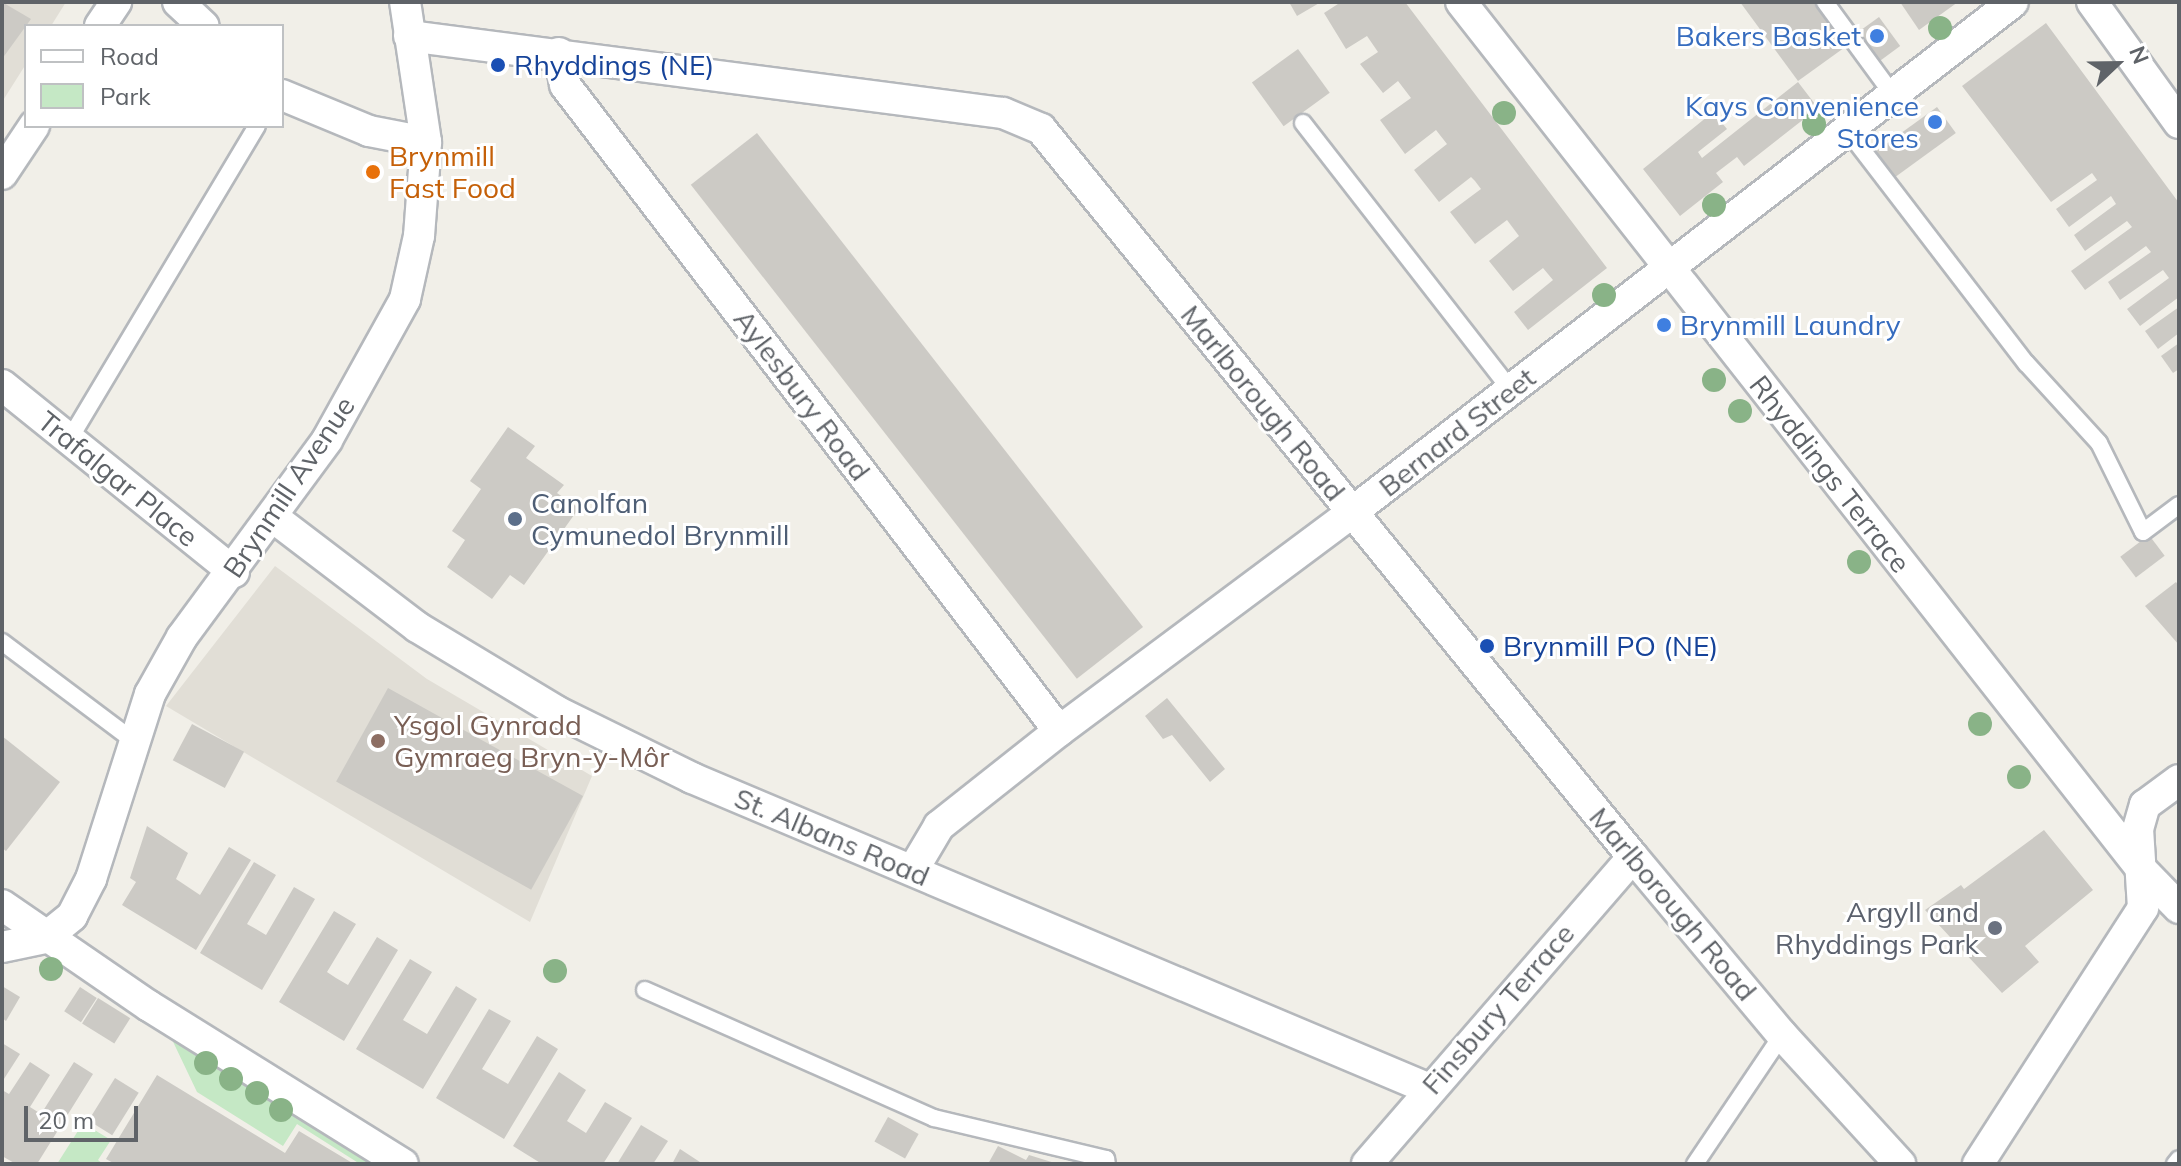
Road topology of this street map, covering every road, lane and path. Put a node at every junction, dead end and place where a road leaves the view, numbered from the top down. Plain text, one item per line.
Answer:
1 (116, 2) edge
2 (178, 2) edge
3 (405, 2) edge
4 (1461, 2) edge
5 (1825, 2) edge
6 (2013, 2) edge
7 (2092, 2) edge
8 (101, 24) edge
9 (202, 24) edge
10 (409, 36) junction
11 (559, 53) junction
12 (1893, 95) junction
13 (284, 96) edge
14 (1303, 123) dead end
15 (2179, 123) edge
16 (33, 128) edge
17 (256, 128) edge
18 (1847, 130) junction
19 (426, 142) junction
20 (2, 174) edge
21 (1668, 269) junction
22 (2, 385) edge
23 (1511, 390) junction
24 (69, 440) junction
25 (2179, 505) edge
26 (1351, 513) junction
27 (274, 518) junction
28 (234, 572) junction
29 (2, 642) edge
30 (1059, 731) junction
31 (134, 741) junction
32 (2179, 780) edge
33 (1633, 857) junction
34 (913, 870) junction
35 (2142, 870) junction
36 (2, 905) edge
37 (2179, 908) edge
38 (45, 938) junction
39 (2, 947) edge
40 (645, 990) dead end
41 (1782, 1035) junction
42 (1427, 1088) junction
43 (2179, 1159) edge
44 (403, 1164) edge
45 (1107, 1164) edge
46 (1367, 1164) edge
47 (1695, 1164) edge
48 (1900, 1164) edge
49 (1978, 1164) edge
50 (2175, 1164) edge

1 - 8 street
2 - 9 street
3 - 10 street, Brynmill Avenue
4 - 21 street, Rhyddings Terrace
5 - 12 lane
6 - 12 street, Bernard Street
7 - 15 street
10 - 11 street, Marlborough Road
10 - 19 street, Brynmill Avenue
11 - 26 street, Marlborough Road
11 - 30 street, Aylesbury Road
12 - 18 street, Bernard Street
13 - 19 street
14 - 23 lane
16 - 20 street
17 - 24 lane
18 - 21 street, Bernard Street
18 - 25 lane
19 - 27 street, Brynmill Avenue
21 - 23 street, Bernard Street
21 - 35 street, Rhyddings Terrace
22 - 24 street, Trafalgar Place
23 - 26 street, Bernard Street
24 - 28 street, Trafalgar Place
26 - 30 street, Bernard Street
26 - 33 street, Marlborough Road
27 - 28 street, Brynmill Avenue
27 - 34 street, St. Albans Road
28 - 31 street, Brynmill Avenue
29 - 31 lane
30 - 34 street, Bernard Street
31 - 38 street, Brynmill Avenue
32 - 35 street
33 - 41 street, Marlborough Road
33 - 42 street, Finsbury Terrace
34 - 42 street, St. Albans Road
35 - 37 street, Rhyddings Terrace
35 - 49 street
36 - 38 street
38 - 39 street
38 - 44 street
40 - 45 lane
41 - 47 lane
41 - 48 street, Marlborough Road
42 - 46 street, Finsbury Terrace
43 - 50 lane

